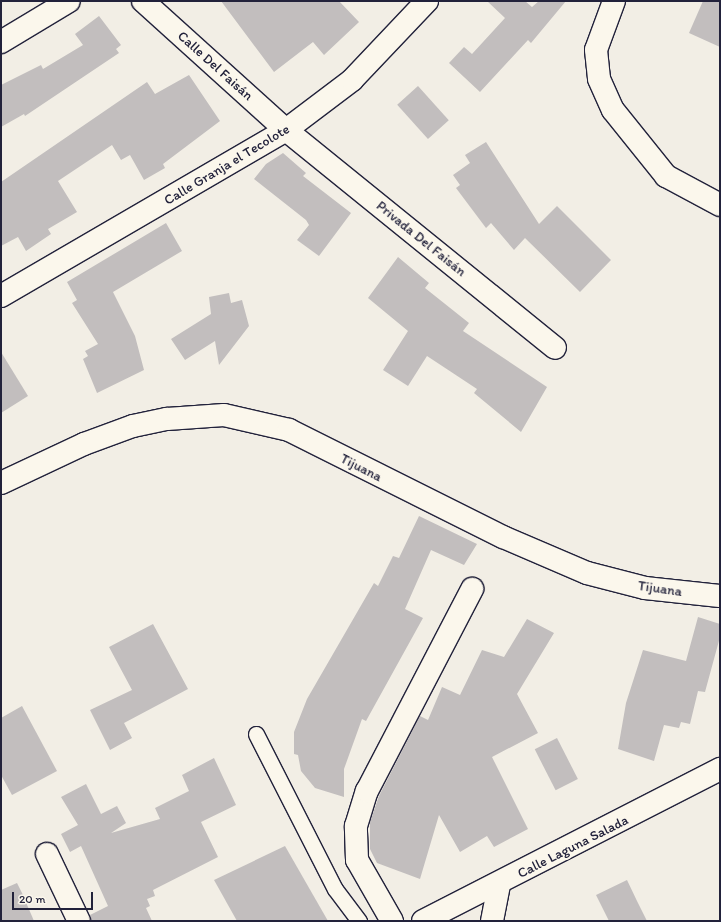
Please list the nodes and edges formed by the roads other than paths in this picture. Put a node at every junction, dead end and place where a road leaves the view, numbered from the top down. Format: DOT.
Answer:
graph roads {
  1 [pos="69,1"];
  2 [pos="143,1"];
  3 [pos="427,1"];
  4 [pos="614,1"];
  5 [pos="1,42"];
  6 [pos="286,130"];
  7 [pos="720,205"];
  8 [pos="1,296"];
  9 [pos="556,348"];
  10 [pos="1,483"];
  11 [pos="472,589"];
  12 [pos="720,596"];
  13 [pos="256,734"];
  14 [pos="720,769"];
  15 [pos="47,854"];
  16 [pos="499,885"];
  17 [pos="79,921"];
  18 [pos="359,921"];
  19 [pos="392,921"];
  20 [pos="423,921"];
  21 [pos="492,921"];
  1 -- 5 [label="street"];
  2 -- 6 [label="street, Calle Del Faisán"];
  3 -- 6 [label="street, Calle Granja el Tecolote"];
  4 -- 7 [label="street"];
  6 -- 8 [label="street, Calle Granja el Tecolote"];
  6 -- 9 [label="street, Privada Del Faisán"];
  10 -- 12 [label="street, Tijuana"];
  11 -- 19 [label="street"];
  13 -- 18 [label="lane"];
  14 -- 16 [label="street, Calle Laguna Salada"];
  15 -- 17 [label="street"];
  16 -- 20 [label="street, Calle Laguna Salada"];
  16 -- 21 [label="street"];
}
